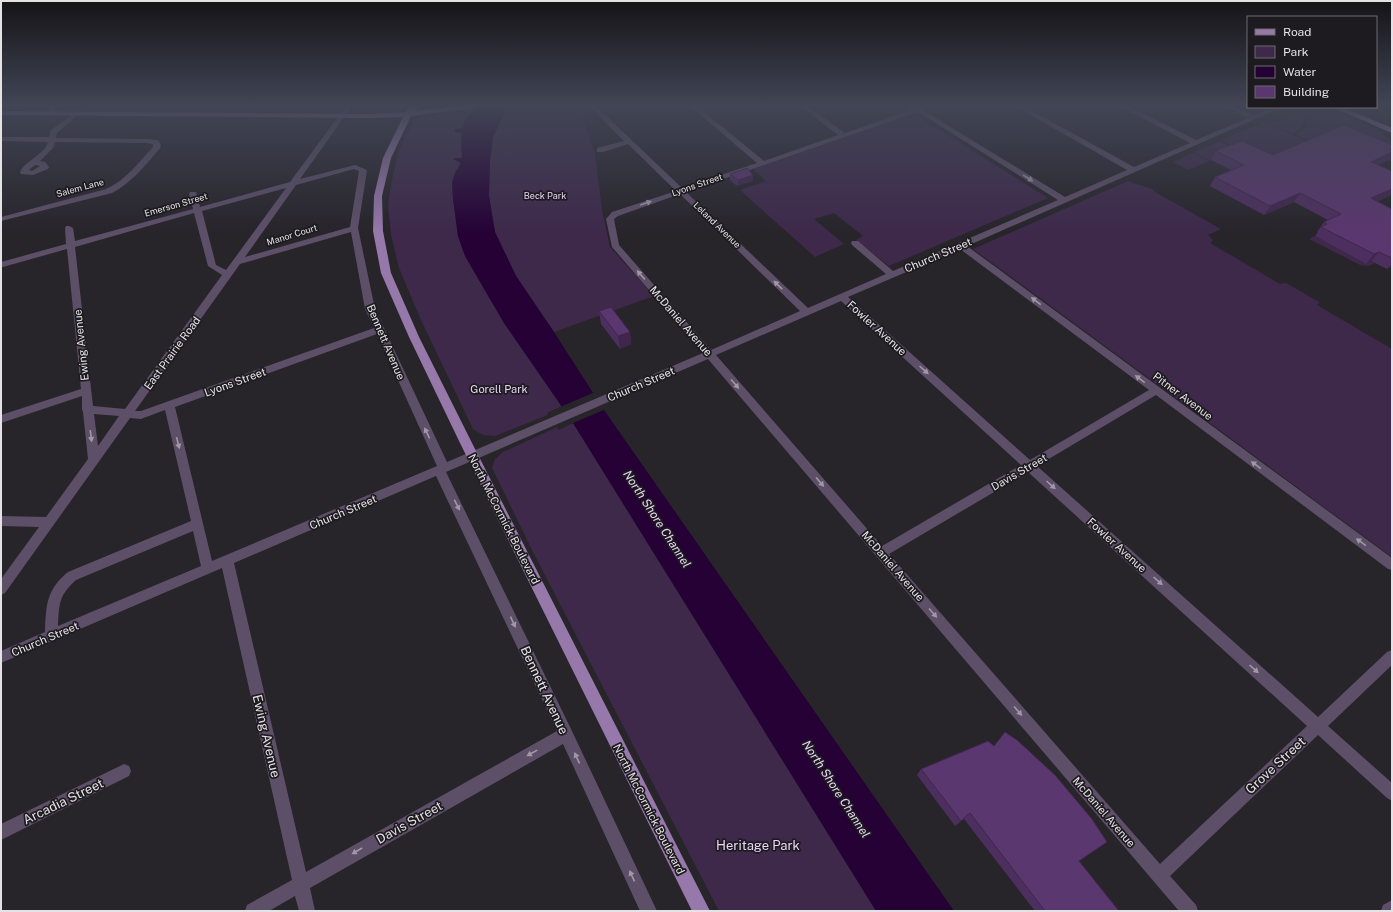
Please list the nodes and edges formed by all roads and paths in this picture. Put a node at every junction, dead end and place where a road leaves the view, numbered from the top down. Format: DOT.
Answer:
graph roads {
  1 [pos="47,149"];
  2 [pos="155,149"];
  3 [pos="318,149"];
  4 [pos="392,149"];
  5 [pos="605,149"];
  6 [pos="637,149"];
  7 [pos="745,149"];
  8 [pos="804,149"];
  9 [pos="981,149"];
  10 [pos="1094,149"];
  11 [pos="1183,149"];
  12 [pos="600,150"];
  13 [pos="34,163"];
  14 [pos="762,163"];
  15 [pos="355,167"];
  16 [pos="1133,170"];
  17 [pos="294,182"];
  18 [pos="680,190"];
  19 [pos="193,194"];
  20 [pos="1064,200"];
  21 [pos="196,210"];
  22 [pos="612,216"];
  23 [pos="1,219"];
  24 [pos="69,228"];
  25 [pos="354,228"];
  26 [pos="855,243"];
  27 [pos="71,245"];
  28 [pos="961,245"];
  29 [pos="237,262"];
  30 [pos="3,264"];
  31 [pos="228,275"];
  32 [pos="893,275"];
  33 [pos="842,297"];
  34 [pos="806,312"];
  35 [pos="379,330"];
  36 [pos="710,354"];
  37 [pos="86,391"];
  38 [pos="1156,391"];
  39 [pos="169,405"];
  40 [pos="87,409"];
  41 [pos="129,413"];
  42 [pos="1,419"];
  43 [pos="472,456"];
  44 [pos="94,462"];
  45 [pos="1030,466"];
  46 [pos="442,469"];
  47 [pos="1,522"];
  48 [pos="50,522"];
  49 [pos="197,524"];
  50 [pos="881,552"];
  51 [pos="227,561"];
  52 [pos="1392,565"];
  53 [pos="208,569"];
  54 [pos="1,590"];
  55 [pos="51,636"];
  56 [pos="1392,656"];
  57 [pos="1,657"];
  58 [pos="1317,726"];
  59 [pos="566,734"];
  60 [pos="124,771"];
  61 [pos="1392,793"];
  62 [pos="1,832"];
  63 [pos="1159,875"];
  64 [pos="301,883"];
  65 [pos="1392,908"];
  66 [pos="253,911"];
  67 [pos="307,911"];
  68 [pos="649,911"];
  69 [pos="700,911"];
  70 [pos="1190,911"];
  71 [pos="1390,911"];
  1 -- 13 [label="street"];
  2 -- 23 [label="street, Salem Lane"];
  3 -- 17 [label="street, East Prairie Road"];
  4 -- 43 [label="main road, North McCormick Boulevard"];
  5 -- 12 [label="street"];
  6 -- 18 [label="street, Leland Avenue"];
  7 -- 14 [label="street"];
  8 -- 14 [label="street, Lyons Street"];
  9 -- 20 [label="street, one-way"];
  10 -- 16 [label="street"];
  11 -- 16 [label="street, Church Street"];
  14 -- 18 [label="street, Lyons Street"];
  15 -- 17 [label="street, Emerson Street"];
  15 -- 25 [label="street, Bennett Avenue"];
  16 -- 20 [label="street, Church Street"];
  17 -- 21 [label="street, Emerson Street"];
  17 -- 29 [label="street, East Prairie Road"];
  22 -- 18 [label="street, Lyons Street, one-way"];
  34 -- 18 [label="street, Leland Avenue, one-way"];
  19 -- 21 [label="street"];
  20 -- 28 [label="street, Church Street"];
  21 -- 27 [label="street, Emerson Street"];
  21 -- 31 [label="street"];
  36 -- 22 [label="street, McDaniel Avenue, one-way"];
  24 -- 27 [label="street, Ewing Avenue"];
  25 -- 29 [label="street, Manor Court"];
  25 -- 35 [label="street, Bennett Avenue"];
  26 -- 32 [label="street"];
  27 -- 30 [label="street, Emerson Street"];
  27 -- 37 [label="street, Ewing Avenue"];
  28 -- 32 [label="street, Church Street"];
  38 -- 28 [label="street, Pitner Avenue, one-way"];
  29 -- 31 [label="street, East Prairie Road"];
  31 -- 41 [label="street, East Prairie Road"];
  32 -- 33 [label="street, Church Street"];
  33 -- 34 [label="street, Church Street"];
  33 -- 45 [label="street, Fowler Avenue, one-way"];
  34 -- 36 [label="street, Church Street"];
  35 -- 39 [label="street, Lyons Street"];
  46 -- 35 [label="street, Bennett Avenue, one-way"];
  36 -- 43 [label="street, Church Street"];
  36 -- 50 [label="street, McDaniel Avenue, one-way"];
  37 -- 40 [label="street, Ewing Avenue"];
  37 -- 42 [label="street"];
  38 -- 45 [label="street, Davis Street"];
  52 -- 38 [label="street, Pitner Avenue, one-way"];
  39 -- 41 [label="street, Lyons Street"];
  39 -- 49 [label="street, one-way"];
  40 -- 41 [label="street, Lyons Street"];
  40 -- 44 [label="street, Ewing Avenue, one-way"];
  41 -- 44 [label="street, East Prairie Road"];
  43 -- 46 [label="street, Church Street"];
  43 -- 69 [label="main road, North McCormick Boulevard"];
  44 -- 48 [label="street, East Prairie Road"];
  45 -- 50 [label="street, Davis Street"];
  45 -- 58 [label="street, Fowler Avenue, one-way"];
  46 -- 51 [label="street, Church Street"];
  46 -- 59 [label="street, Bennett Avenue, one-way"];
  47 -- 48 [label="street"];
  48 -- 54 [label="street, East Prairie Road"];
  49 -- 53 [label="street"];
  49 -- 55 [label="street"];
  50 -- 63 [label="street, McDaniel Avenue, one-way"];
  51 -- 53 [label="street, Church Street"];
  51 -- 64 [label="street, Ewing Avenue"];
  53 -- 55 [label="street, Church Street"];
  55 -- 57 [label="street, Church Street"];
  56 -- 58 [label="street, Grove Street"];
  58 -- 61 [label="street, Fowler Avenue"];
  58 -- 63 [label="street, Grove Street"];
  59 -- 64 [label="street, Davis Street, one-way"];
  68 -- 59 [label="street, Bennett Avenue, one-way"];
  60 -- 62 [label="street, Arcadia Street"];
  63 -- 70 [label="street, McDaniel Avenue"];
  64 -- 66 [label="street, Davis Street"];
  64 -- 67 [label="street, Ewing Avenue"];
  65 -- 71 [label="street"];
}
